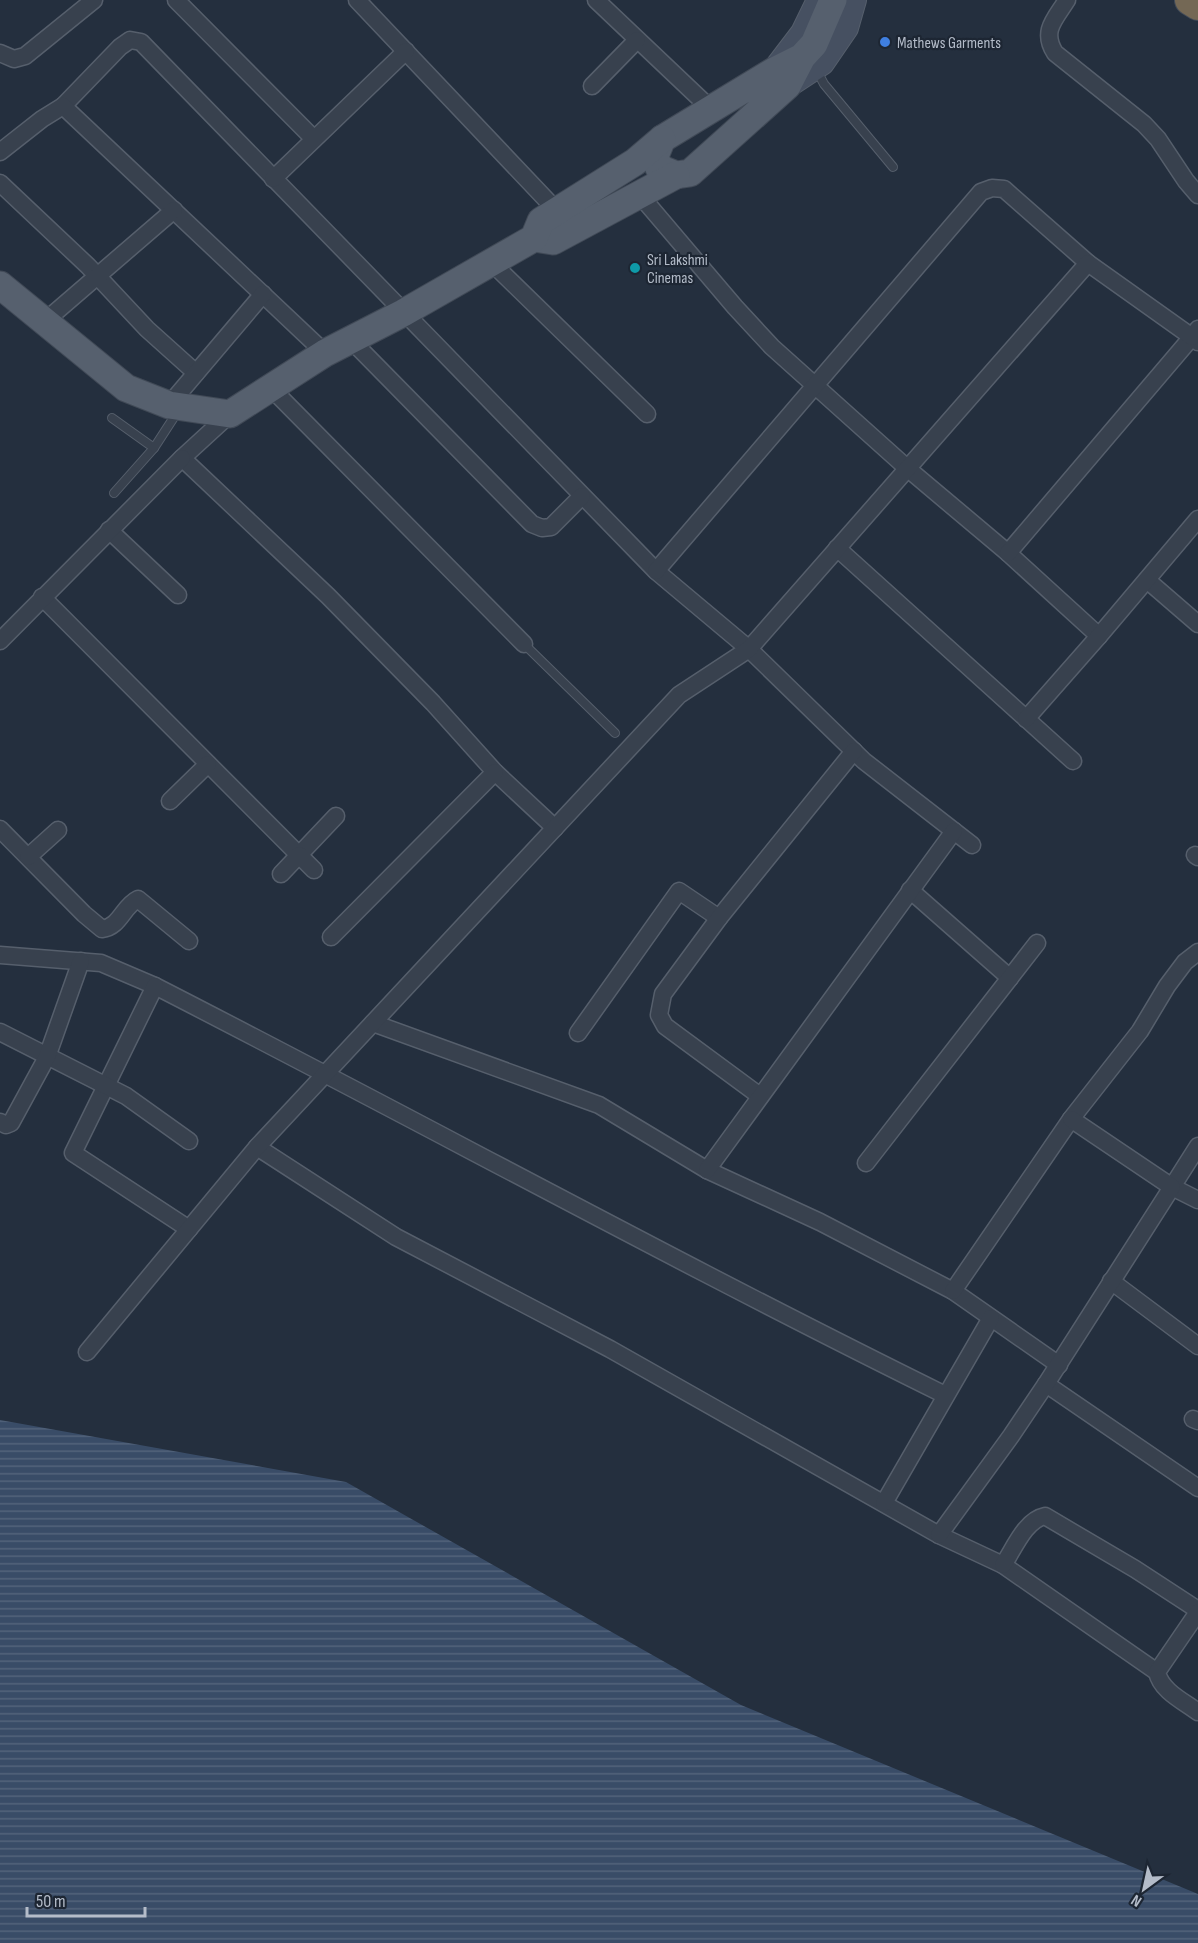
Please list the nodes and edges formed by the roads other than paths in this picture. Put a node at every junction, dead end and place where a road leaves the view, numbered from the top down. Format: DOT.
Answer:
graph roads {
  1 [pos="94,0"];
  2 [pos="176,0"];
  3 [pos="357,0"];
  4 [pos="596,0"];
  5 [pos="819,0"];
  6 [pos="834,0"];
  7 [pos="854,0"];
  8 [pos="1067,0"];
  9 [pos="1190,0"];
  10 [pos="1198,5"];
  11 [pos="637,40"];
  12 [pos="406,51"];
  13 [pos="0,53"];
  14 [pos="811,56"];
  15 [pos="780,78"];
  16 [pos="592,86"];
  17 [pos="63,106"];
  18 [pos="712,110"];
  19 [pos="314,139"];
  20 [pos="662,139"];
  21 [pos="0,152"];
  22 [pos="892,167"];
  23 [pos="676,175"];
  24 [pos="273,179"];
  25 [pos="0,183"];
  26 [pos="639,194"];
  27 [pos="1198,195"];
  28 [pos="174,210"];
  29 [pos="557,211"];
  30 [pos="534,238"];
  31 [pos="492,263"];
  32 [pos="1088,263"];
  33 [pos="98,276"];
  34 [pos="0,285"];
  35 [pos="262,294"];
  36 [pos="403,313"];
  37 [pos="44,322"];
  38 [pos="1196,336"];
  39 [pos="350,339"];
  40 [pos="325,353"];
  41 [pos="196,373"];
  42 [pos="816,386"];
  43 [pos="270,387"];
  44 [pos="174,406"];
  45 [pos="230,414"];
  46 [pos="647,414"];
  47 [pos="112,418"];
  48 [pos="153,448"];
  49 [pos="182,458"];
  50 [pos="907,468"];
  51 [pos="114,493"];
  52 [pos="582,496"];
  53 [pos="1198,519"];
  54 [pos="109,530"];
  55 [pos="837,548"];
  56 [pos="1008,553"];
  57 [pos="656,572"];
  58 [pos="1148,580"];
  59 [pos="178,595"];
  60 [pos="42,597"];
  61 [pos="1198,624"];
  62 [pos="1099,636"];
  63 [pos="0,641"];
  64 [pos="524,644"];
  65 [pos="748,649"];
  66 [pos="1026,719"];
  67 [pos="615,733"];
  68 [pos="854,751"];
  69 [pos="1073,762"];
  70 [pos="208,764"];
  71 [pos="495,772"];
  72 [pos="170,801"];
  73 [pos="336,816"];
  74 [pos="555,828"];
  75 [pos="0,829"];
  76 [pos="58,830"];
  77 [pos="954,831"];
  78 [pos="972,845"];
  79 [pos="299,855"];
  80 [pos="28,858"];
  81 [pos="314,870"];
  82 [pos="281,874"];
  83 [pos="910,890"];
  84 [pos="719,918"];
  85 [pos="330,937"];
  86 [pos="189,941"];
  87 [pos="1037,944"];
  88 [pos="1198,952"];
  89 [pos="0,955"];
  90 [pos="81,961"];
  91 [pos="1011,978"];
  92 [pos="155,987"];
  93 [pos="373,1023"];
  94 [pos="0,1032"];
  95 [pos="578,1033"];
  96 [pos="47,1057"];
  97 [pos="325,1074"];
  98 [pos="106,1086"];
  99 [pos="760,1096"];
  100 [pos="1071,1119"];
  101 [pos="0,1122"];
  102 [pos="189,1141"];
  103 [pos="1198,1146"];
  104 [pos="257,1147"];
  105 [pos="866,1163"];
  106 [pos="706,1170"];
  107 [pos="1172,1187"];
  108 [pos="1198,1200"];
  109 [pos="189,1229"];
  110 [pos="1111,1281"];
  111 [pos="952,1291"];
  112 [pos="991,1318"];
  113 [pos="1198,1346"];
  114 [pos="87,1352"];
  115 [pos="1059,1365"];
  116 [pos="1046,1384"];
  117 [pos="945,1395"];
  118 [pos="1198,1488"];
  119 [pos="884,1503"];
  120 [pos="939,1535"];
  121 [pos="1003,1565"];
  122 [pos="1198,1611"];
  123 [pos="1158,1672"];
  124 [pos="1198,1712"];
  1 -- 13 [label="street"];
  2 -- 19 [label="street"];
  3 -- 12 [label="street"];
  4 -- 11 [label="street"];
  5 -- 15 [label="street"];
  6 -- 14 [label="main road"];
  7 -- 14 [label="street"];
  8 -- 27 [label="street"];
  9 -- 10 [label="highway"];
  11 -- 16 [label="street"];
  11 -- 18 [label="street"];
  12 -- 19 [label="street"];
  12 -- 29 [label="street"];
  14 -- 15 [label="main road"];
  14 -- 22 [label="lane"];
  15 -- 18 [label="main road"];
  15 -- 23 [label="main road"];
  17 -- 21 [label="street"];
  17 -- 24 [label="street"];
  17 -- 28 [label="street"];
  18 -- 20 [label="main road"];
  19 -- 24 [label="street"];
  20 -- 23 [label="main road"];
  20 -- 29 [label="main road"];
  23 -- 26 [label="main road"];
  24 -- 36 [label="street"];
  25 -- 33 [label="street"];
  26 -- 30 [label="main road"];
  26 -- 42 [label="street"];
  28 -- 33 [label="street"];
  28 -- 35 [label="street"];
  29 -- 30 [label="main road"];
  30 -- 31 [label="main road"];
  31 -- 36 [label="main road"];
  31 -- 46 [label="street"];
  32 -- 38 [label="street"];
  32 -- 42 [label="street"];
  32 -- 50 [label="street"];
  33 -- 37 [label="street"];
  33 -- 41 [label="street"];
  34 -- 37 [label="main road"];
  35 -- 40 [label="street"];
  35 -- 41 [label="street"];
  36 -- 39 [label="main road"];
  36 -- 52 [label="street"];
  37 -- 44 [label="main road"];
  38 -- 56 [label="street"];
  39 -- 40 [label="main road"];
  39 -- 52 [label="street"];
  40 -- 43 [label="main road"];
  41 -- 44 [label="street"];
  42 -- 50 [label="street"];
  42 -- 57 [label="street"];
  43 -- 45 [label="main road"];
  43 -- 64 [label="street"];
  44 -- 45 [label="main road"];
  44 -- 48 [label="lane"];
  45 -- 49 [label="street"];
  47 -- 48 [label="lane"];
  48 -- 51 [label="lane"];
  49 -- 54 [label="street"];
  49 -- 71 [label="street"];
  50 -- 55 [label="street"];
  50 -- 56 [label="street"];
  52 -- 57 [label="street"];
  53 -- 58 [label="street"];
  54 -- 59 [label="street"];
  54 -- 60 [label="street"];
  55 -- 65 [label="street"];
  55 -- 66 [label="street"];
  56 -- 62 [label="street"];
  57 -- 65 [label="street"];
  58 -- 61 [label="street"];
  58 -- 62 [label="street"];
  60 -- 63 [label="street"];
  60 -- 70 [label="street"];
  62 -- 66 [label="street"];
  64 -- 67 [label="lane"];
  65 -- 68 [label="street"];
  65 -- 74 [label="street"];
  66 -- 69 [label="street"];
  68 -- 77 [label="street"];
  68 -- 84 [label="street"];
  70 -- 72 [label="street"];
  70 -- 79 [label="street"];
  71 -- 74 [label="street"];
  71 -- 85 [label="street"];
  73 -- 79 [label="street"];
  74 -- 93 [label="street"];
  75 -- 80 [label="street"];
  76 -- 80 [label="street"];
  77 -- 78 [label="street"];
  77 -- 83 [label="street"];
  79 -- 81 [label="street"];
  79 -- 82 [label="street"];
  80 -- 86 [label="street"];
  83 -- 91 [label="street"];
  83 -- 99 [label="street"];
  84 -- 95 [label="street"];
  84 -- 99 [label="street"];
  87 -- 91 [label="street"];
  88 -- 100 [label="street"];
  89 -- 90 [label="street"];
  90 -- 92 [label="street"];
  90 -- 96 [label="street"];
  91 -- 105 [label="street"];
  92 -- 97 [label="street"];
  92 -- 98 [label="street"];
  93 -- 97 [label="street"];
  93 -- 106 [label="street"];
  94 -- 96 [label="street"];
  96 -- 98 [label="street"];
  96 -- 101 [label="street"];
  97 -- 104 [label="street"];
  97 -- 117 [label="street"];
  98 -- 102 [label="street"];
  98 -- 109 [label="street"];
  99 -- 106 [label="street"];
  100 -- 107 [label="street"];
  100 -- 111 [label="street"];
  103 -- 107 [label="street"];
  104 -- 109 [label="street"];
  104 -- 119 [label="street"];
  106 -- 111 [label="street"];
  107 -- 108 [label="street"];
  107 -- 110 [label="street"];
  109 -- 114 [label="street"];
  110 -- 113 [label="street"];
  110 -- 115 [label="street"];
  111 -- 112 [label="street"];
  112 -- 115 [label="street"];
  112 -- 117 [label="street"];
  115 -- 116 [label="street"];
  116 -- 118 [label="street"];
  116 -- 120 [label="street"];
  117 -- 119 [label="street"];
  119 -- 120 [label="street"];
  120 -- 121 [label="street"];
  121 -- 122 [label="street"];
  121 -- 123 [label="street"];
  122 -- 123 [label="street"];
  123 -- 124 [label="street"];
}
